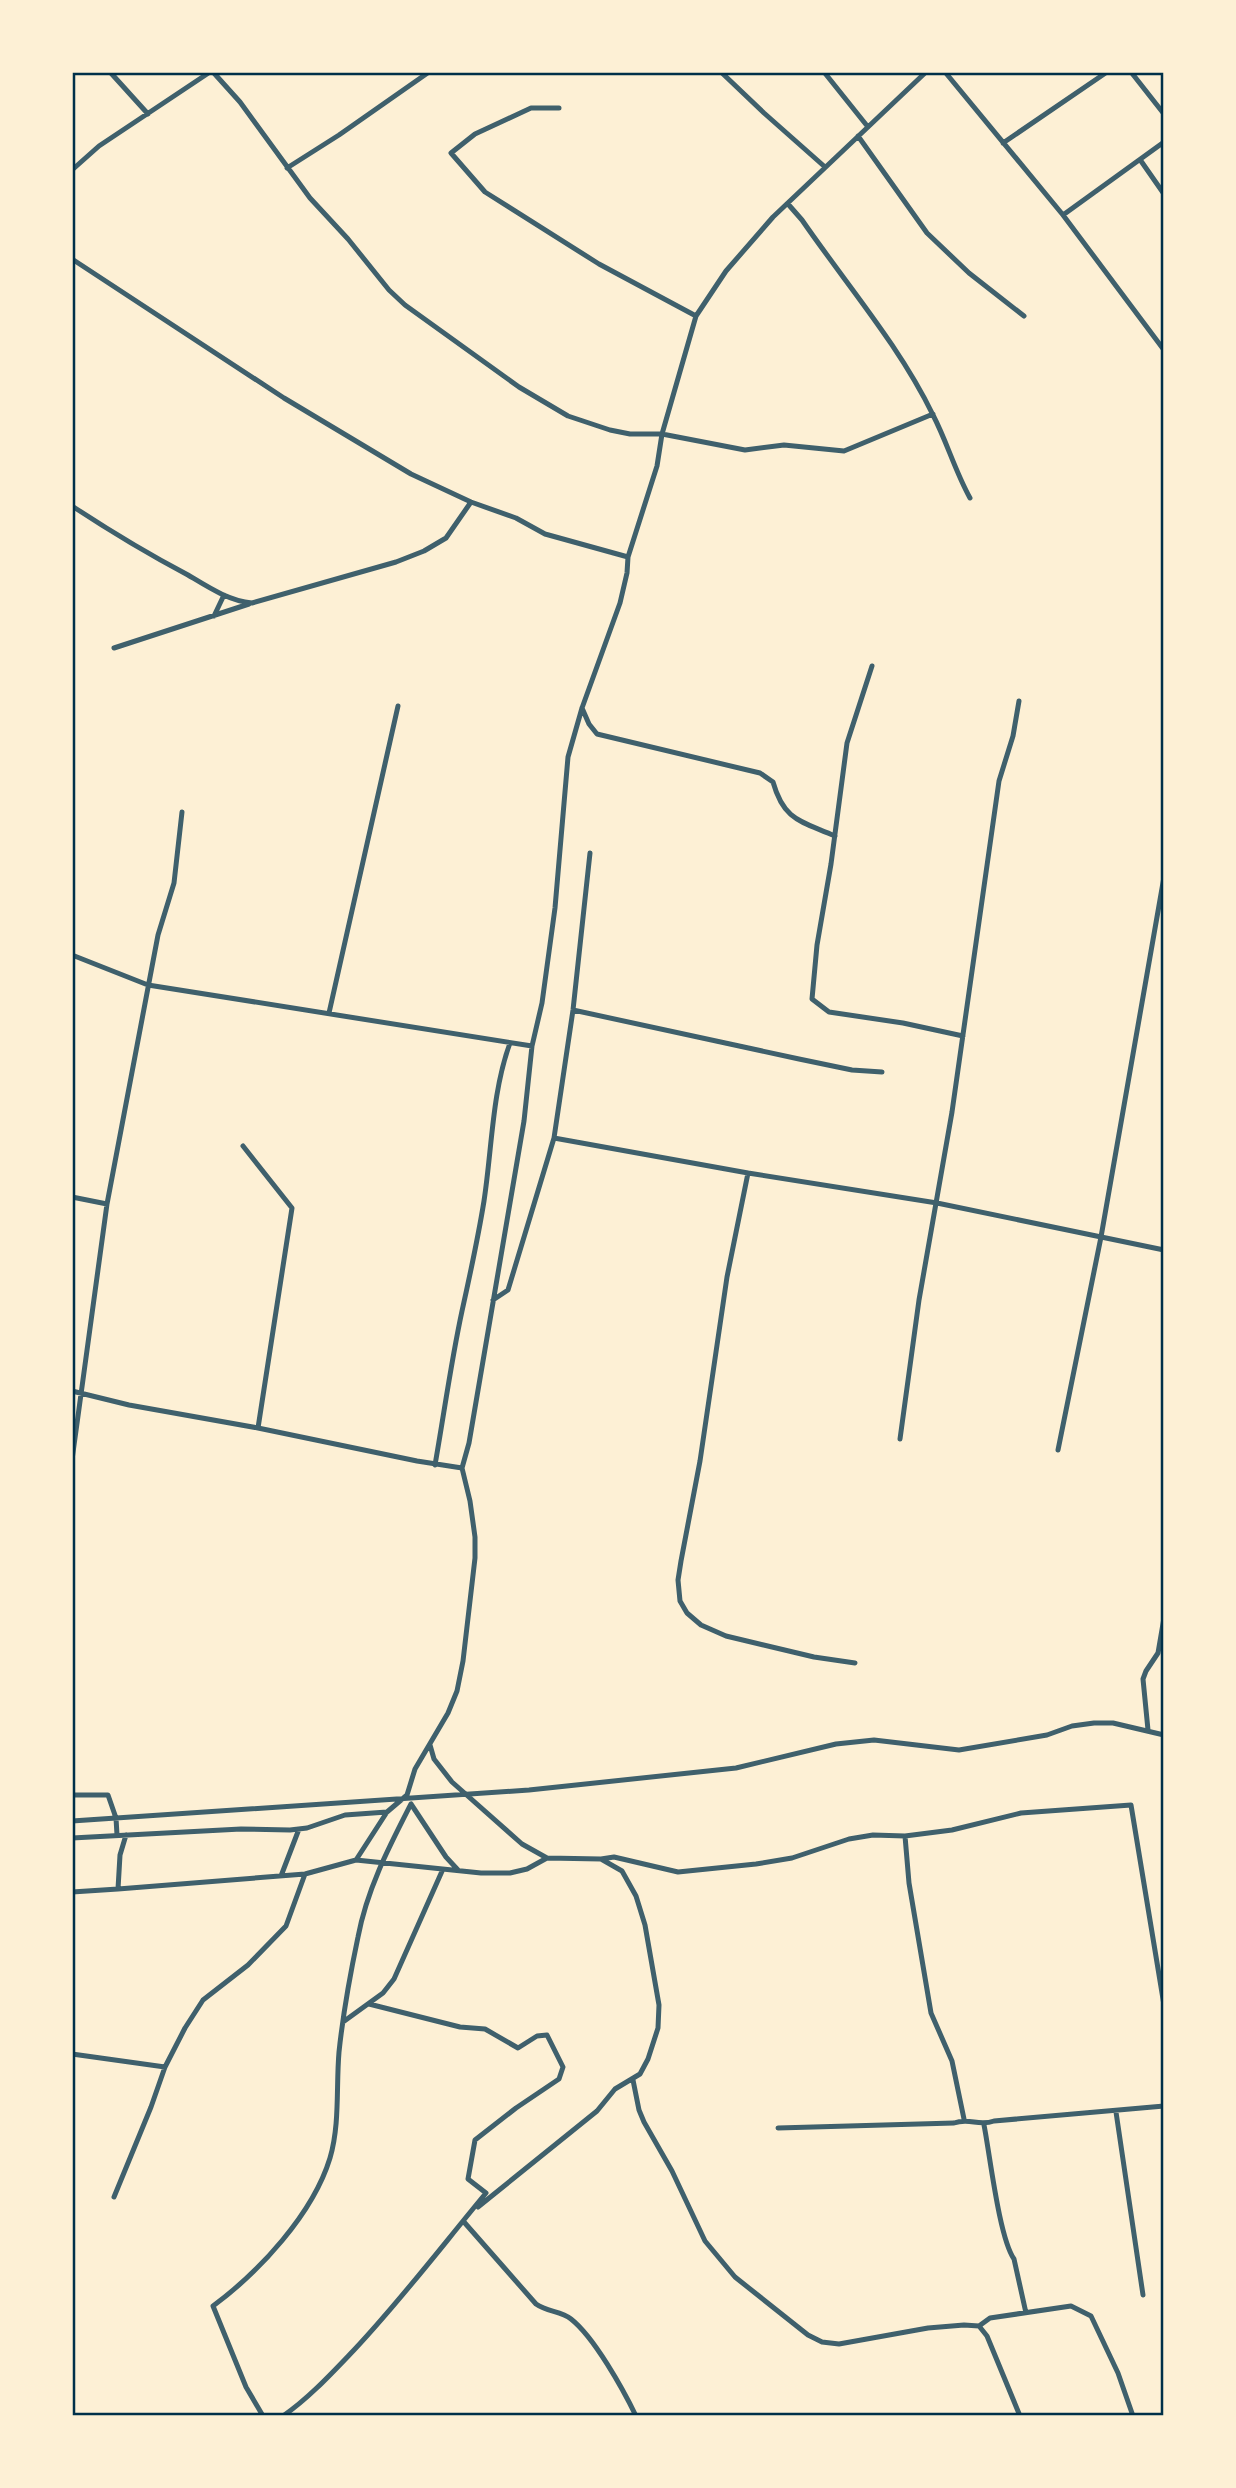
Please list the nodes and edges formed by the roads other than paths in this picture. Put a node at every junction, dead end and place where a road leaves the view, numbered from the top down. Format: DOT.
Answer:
graph roads {
  1 [pos="110,72"];
  2 [pos="211,72"];
  3 [pos="429,72"];
  4 [pos="721,72"];
  5 [pos="824,72"];
  6 [pos="926,72"];
  7 [pos="945,72"];
  8 [pos="1107,72"];
  9 [pos="1131,72"];
  10 [pos="559,107"];
  11 [pos="148,114"];
  12 [pos="1164,114"];
  13 [pos="868,127"];
  14 [pos="858,136"];
  15 [pos="1164,142"];
  16 [pos="1003,144"];
  17 [pos="1141,161"];
  18 [pos="825,167"];
  19 [pos="287,168"];
  20 [pos="72,170"];
  21 [pos="1164,194"];
  22 [pos="788,204"];
  23 [pos="1063,215"];
  24 [pos="72,259"];
  25 [pos="696,316"];
  26 [pos="1024,316"];
  27 [pos="1164,350"];
  28 [pos="933,414"];
  29 [pos="662,434"];
  30 [pos="970,498"];
  31 [pos="471,502"];
  32 [pos="72,506"];
  33 [pos="628,557"];
  34 [pos="224,595"];
  35 [pos="252,603"];
  36 [pos="214,616"];
  37 [pos="114,648"];
  38 [pos="872,666"];
  39 [pos="1019,701"];
  40 [pos="398,706"];
  41 [pos="582,708"];
  42 [pos="182,813"];
  43 [pos="835,836"];
  44 [pos="590,853"];
  45 [pos="1164,877"];
  46 [pos="72,956"];
  47 [pos="148,985"];
  48 [pos="573,1010"];
  49 [pos="329,1013"];
  50 [pos="963,1036"];
  51 [pos="510,1043"];
  52 [pos="533,1046"];
  53 [pos="882,1072"];
  54 [pos="554,1138"];
  55 [pos="243,1146"];
  56 [pos="748,1173"];
  57 [pos="72,1197"];
  58 [pos="937,1203"];
  59 [pos="107,1204"];
  60 [pos="1101,1237"];
  61 [pos="1164,1250"];
  62 [pos="493,1300"];
  63 [pos="72,1391"];
  64 [pos="81,1393"];
  65 [pos="258,1428"];
  66 [pos="900,1439"];
  67 [pos="1058,1450"];
  68 [pos="72,1460"];
  69 [pos="435,1465"];
  70 [pos="462,1468"];
  71 [pos="1164,1618"];
  72 [pos="855,1663"];
  73 [pos="1148,1730"];
  74 [pos="1164,1735"];
  75 [pos="430,1745"];
  76 [pos="72,1795"];
  77 [pos="467,1796"];
  78 [pos="407,1801"];
  79 [pos="387,1812"];
  80 [pos="116,1818"];
  81 [pos="72,1821"];
  82 [pos="299,1829"];
  83 [pos="117,1835"];
  84 [pos="126,1835"];
  85 [pos="905,1836"];
  86 [pos="72,1838"];
  87 [pos="547,1858"];
  88 [pos="601,1859"];
  89 [pos="356,1860"];
  90 [pos="381,1864"];
  91 [pos="443,1868"];
  92 [pos="458,1870"];
  93 [pos="305,1874"];
  94 [pos="281,1876"];
  95 [pos="118,1889"];
  96 [pos="72,1892"];
  97 [pos="369,2004"];
  98 [pos="1164,2005"];
  99 [pos="343,2022"];
  100 [pos="72,2054"];
  101 [pos="165,2067"];
  102 [pos="633,2080"];
  103 [pos="1164,2106"];
  104 [pos="1115,2112"];
  105 [pos="964,2119"];
  106 [pos="984,2125"];
  107 [pos="778,2128"];
  108 [pos="114,2197"];
  109 [pos="466,2219"];
  110 [pos="1143,2295"];
  111 [pos="1026,2313"];
  112 [pos="979,2326"];
  113 [pos="263,2416"];
  114 [pos="283,2416"];
  115 [pos="635,2416"];
  116 [pos="1020,2416"];
  117 [pos="1133,2416"];
  1 -- 11 [label="street"];
  2 -- 11 [label="street"];
  2 -- 19 [label="street"];
  3 -- 19 [label="street"];
  4 -- 18 [label="street"];
  5 -- 13 [label="street"];
  6 -- 13 [label="street"];
  7 -- 16 [label="street"];
  8 -- 16 [label="street"];
  9 -- 12 [label="street"];
  10 -- 25 [label="street"];
  11 -- 20 [label="street"];
  13 -- 14 [label="street"];
  14 -- 18 [label="street"];
  14 -- 26 [label="street"];
  15 -- 17 [label="street"];
  16 -- 23 [label="street"];
  17 -- 21 [label="street"];
  17 -- 23 [label="street"];
  18 -- 22 [label="street"];
  19 -- 29 [label="street"];
  22 -- 25 [label="street"];
  22 -- 28 [label="street"];
  23 -- 27 [label="street"];
  24 -- 31 [label="street"];
  25 -- 29 [label="street"];
  28 -- 29 [label="street"];
  28 -- 30 [label="street"];
  29 -- 33 [label="street"];
  31 -- 33 [label="street"];
  31 -- 35 [label="street"];
  32 -- 34 [label="street"];
  33 -- 41 [label="street"];
  34 -- 35 [label="street"];
  34 -- 36 [label="street"];
  35 -- 36 [label="street"];
  36 -- 37 [label="street"];
  38 -- 43 [label="street"];
  39 -- 50 [label="street"];
  40 -- 49 [label="street"];
  41 -- 43 [label="street"];
  41 -- 52 [label="street"];
  42 -- 47 [label="street"];
  43 -- 50 [label="street"];
  44 -- 48 [label="street"];
  45 -- 60 [label="street"];
  46 -- 47 [label="street"];
  47 -- 49 [label="street"];
  47 -- 59 [label="street"];
  48 -- 53 [label="street"];
  48 -- 54 [label="street"];
  49 -- 51 [label="street"];
  50 -- 58 [label="street"];
  51 -- 52 [label="street"];
  51 -- 69 [label="street"];
  52 -- 62 [label="street"];
  54 -- 56 [label="street"];
  54 -- 62 [label="street"];
  55 -- 65 [label="street"];
  56 -- 58 [label="street"];
  56 -- 72 [label="street"];
  57 -- 59 [label="street"];
  58 -- 60 [label="street"];
  58 -- 66 [label="street"];
  59 -- 64 [label="street"];
  60 -- 61 [label="street"];
  60 -- 67 [label="street"];
  62 -- 70 [label="street"];
  63 -- 64 [label="street"];
  64 -- 65 [label="street"];
  64 -- 68 [label="street"];
  65 -- 69 [label="street"];
  69 -- 70 [label="street"];
  70 -- 75 [label="street"];
  71 -- 73 [label="street"];
  73 -- 74 [label="street"];
  73 -- 77 [label="street"];
  75 -- 77 [label="street"];
  75 -- 78 [label="street"];
  76 -- 80 [label="street"];
  77 -- 78 [label="street"];
  77 -- 87 [label="street"];
  78 -- 79 [label="street"];
  78 -- 80 [label="street"];
  78 -- 90 [label="street"];
  78 -- 92 [label="street"];
  79 -- 82 [label="street"];
  79 -- 89 [label="street"];
  80 -- 81 [label="street"];
  80 -- 83 [label="street"];
  82 -- 84 [label="street"];
  82 -- 94 [label="street"];
  83 -- 84 [label="street"];
  83 -- 86 [label="street"];
  84 -- 95 [label="street"];
  85 -- 88 [label="street"];
  85 -- 98 [label="street"];
  85 -- 105 [label="street"];
  87 -- 88 [label="street"];
  87 -- 92 [label="street"];
  88 -- 102 [label="street"];
  89 -- 90 [label="street"];
  89 -- 93 [label="street"];
  90 -- 91 [label="street"];
  90 -- 99 [label="street"];
  91 -- 92 [label="street"];
  91 -- 97 [label="street"];
  93 -- 94 [label="street"];
  93 -- 101 [label="street"];
  94 -- 95 [label="street"];
  95 -- 96 [label="street"];
  97 -- 99 [label="street"];
  97 -- 109 [label="street"];
  99 -- 113 [label="street"];
  100 -- 101 [label="street"];
  101 -- 108 [label="street"];
  102 -- 109 [label="street"];
  102 -- 112 [label="street"];
  103 -- 104 [label="street"];
  104 -- 106 [label="street"];
  104 -- 110 [label="street"];
  105 -- 106 [label="street"];
  105 -- 107 [label="street"];
  106 -- 111 [label="street"];
  109 -- 114 [label="street"];
  109 -- 115 [label="street"];
  111 -- 112 [label="street"];
  111 -- 117 [label="street"];
  112 -- 116 [label="street"];
}
